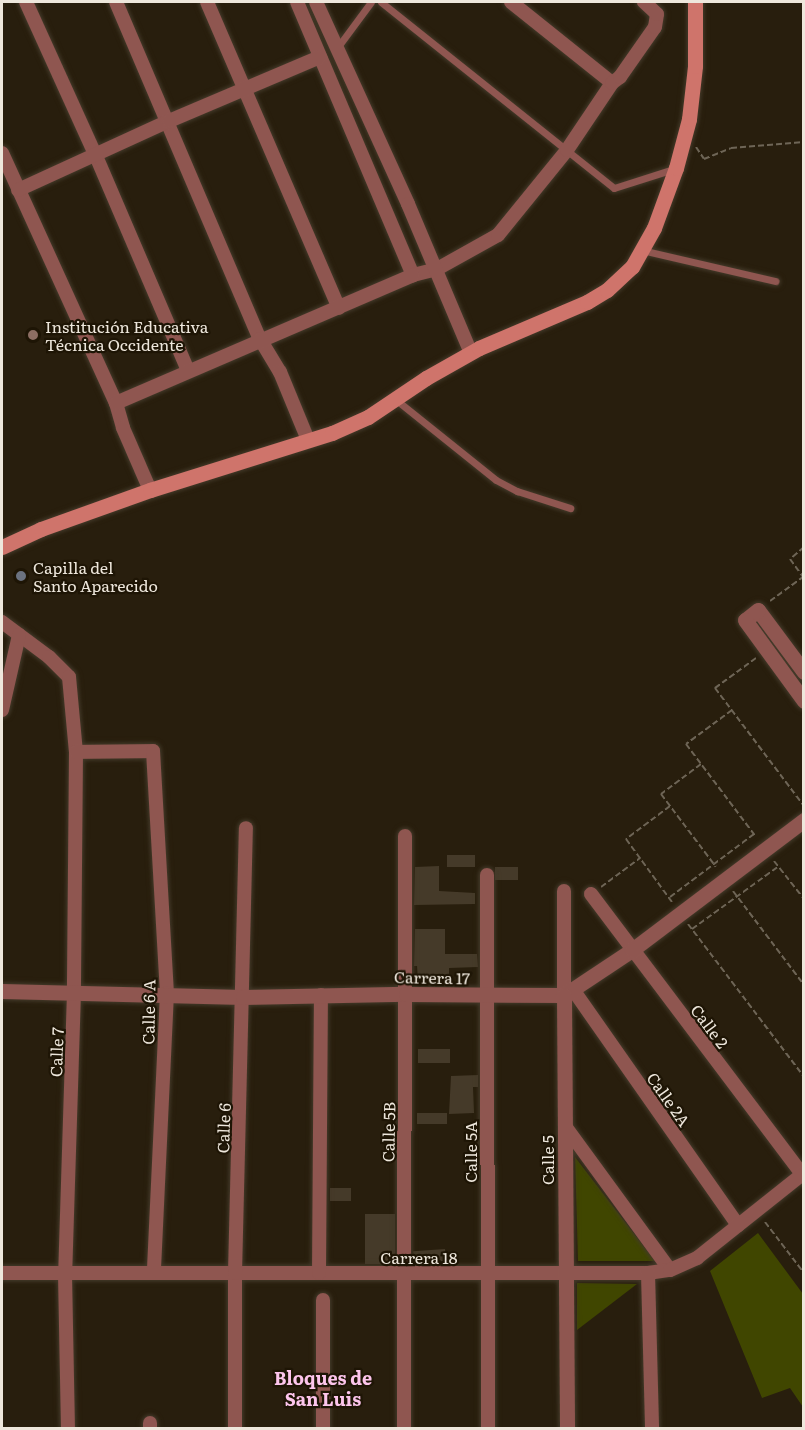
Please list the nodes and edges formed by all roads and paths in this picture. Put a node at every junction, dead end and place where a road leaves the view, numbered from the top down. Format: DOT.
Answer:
graph roads {
  1 [pos="26,2"];
  2 [pos="116,2"];
  3 [pos="207,2"];
  4 [pos="297,2"];
  5 [pos="316,2"];
  6 [pos="371,2"];
  7 [pos="381,2"];
  8 [pos="511,2"];
  9 [pos="644,2"];
  10 [pos="695,2"];
  11 [pos="336,49"];
  12 [pos="320,57"];
  13 [pos="612,83"];
  14 [pos="246,88"];
  15 [pos="169,121"];
  16 [pos="686,132"];
  17 [pos="804,142"];
  18 [pos="567,150"];
  19 [pos="2,153"];
  20 [pos="96,156"];
  21 [pos="676,168"];
  22 [pos="18,190"];
  23 [pos="641,250"];
  24 [pos="436,269"];
  25 [pos="413,275"];
  26 [pos="775,280"];
  27 [pos="339,308"];
  28 [pos="260,339"];
  29 [pos="471,353"];
  30 [pos="188,371"];
  31 [pos="394,399"];
  32 [pos="116,403"];
  33 [pos="308,440"];
  34 [pos="150,490"];
  35 [pos="570,508"];
  36 [pos="2,547"];
  37 [pos="804,547"];
  38 [pos="803,577"];
  39 [pos="758,610"];
  40 [pos="2,622"];
  41 [pos="20,635"];
  42 [pos="767,651"];
  43 [pos="804,672"];
  44 [pos="804,701"];
  45 [pos="2,710"];
  46 [pos="732,710"];
  47 [pos="76,752"];
  48 [pos="701,764"];
  49 [pos="661,794"];
  50 [pos="670,806"];
  51 [pos="804,806"];
  52 [pos="804,820"];
  53 [pos="246,828"];
  54 [pos="754,834"];
  55 [pos="405,836"];
  56 [pos="766,849"];
  57 [pos="640,858"];
  58 [pos="779,866"];
  59 [pos="487,875"];
  60 [pos="564,891"];
  61 [pos="591,894"];
  62 [pos="669,897"];
  63 [pos="804,899"];
  64 [pos="681,914"];
  65 [pos="692,929"];
  66 [pos="632,950"];
  67 [pos="2,991"];
  68 [pos="74,992"];
  69 [pos="167,993"];
  70 [pos="569,993"];
  71 [pos="406,994"];
  72 [pos="321,995"];
  73 [pos="487,996"];
  74 [pos="243,997"];
  75 [pos="804,1077"];
  76 [pos="565,1126"];
  77 [pos="803,1175"];
  78 [pos="757,1210"];
  79 [pos="738,1225"];
  80 [pos="670,1270"];
  81 [pos="2,1273"];
  82 [pos="235,1273"];
  83 [pos="403,1273"];
  84 [pos="648,1273"];
  85 [pos="804,1273"];
  86 [pos="65,1274"];
  87 [pos="154,1274"];
  88 [pos="319,1274"];
  89 [pos="487,1274"];
  90 [pos="566,1274"];
  91 [pos="323,1300"];
  92 [pos="68,1428"];
  93 [pos="235,1428"];
  94 [pos="323,1428"];
  95 [pos="404,1428"];
  96 [pos="488,1428"];
  97 [pos="567,1428"];
  98 [pos="652,1428"];
  1 -- 20 [label="street"];
  2 -- 15 [label="street"];
  3 -- 14 [label="street"];
  4 -- 12 [label="street"];
  5 -- 11 [label="street"];
  6 -- 11 [label="lane"];
  7 -- 18 [label="lane"];
  8 -- 13 [label="street"];
  9 -- 13 [label="street"];
  10 -- 16 [label="main road"];
  11 -- 24 [label="street"];
  12 -- 14 [label="street"];
  12 -- 25 [label="street"];
  13 -- 18 [label="street"];
  14 -- 15 [label="street"];
  14 -- 27 [label="street"];
  15 -- 20 [label="street"];
  15 -- 28 [label="street"];
  16 -- 17 [label="path"];
  16 -- 21 [label="main road"];
  18 -- 21 [label="lane"];
  18 -- 24 [label="street"];
  19 -- 22 [label="street"];
  20 -- 22 [label="street"];
  20 -- 30 [label="street"];
  21 -- 23 [label="main road"];
  22 -- 32 [label="street"];
  23 -- 26 [label="lane"];
  23 -- 29 [label="main road"];
  24 -- 25 [label="street"];
  24 -- 29 [label="street"];
  25 -- 27 [label="street"];
  27 -- 28 [label="street"];
  28 -- 30 [label="street"];
  28 -- 33 [label="street"];
  29 -- 31 [label="main road"];
  30 -- 32 [label="street"];
  31 -- 33 [label="main road"];
  31 -- 35 [label="lane"];
  32 -- 34 [label="street"];
  33 -- 34 [label="main road"];
  34 -- 36 [label="main road"];
  37 -- 38 [label="path"];
  38 -- 39 [label="path"];
  39 -- 42 [label="street"];
  39 -- 43 [label="street"];
  40 -- 41 [label="street"];
  41 -- 45 [label="street"];
  41 -- 47 [label="street, Calle 7"];
  42 -- 44 [label="street"];
  42 -- 46 [label="path"];
  46 -- 48 [label="path"];
  46 -- 51 [label="path"];
  47 -- 68 [label="street, Calle 7"];
  47 -- 69 [label="street, Calle 6 A"];
  48 -- 49 [label="path"];
  48 -- 54 [label="path"];
  50 -- 57 [label="path"];
  52 -- 56 [label="street"];
  53 -- 74 [label="street, Calle 6"];
  54 -- 56 [label="path"];
  54 -- 62 [label="path"];
  55 -- 71 [label="street, Calle 5B"];
  56 -- 58 [label="path"];
  56 -- 64 [label="street"];
  57 -- 61 [label="path"];
  57 -- 62 [label="path"];
  58 -- 63 [label="path"];
  58 -- 65 [label="path"];
  59 -- 73 [label="street, Calle 5A"];
  60 -- 70 [label="street, Calle 5"];
  61 -- 66 [label="street, Calle 2"];
  62 -- 64 [label="path"];
  64 -- 65 [label="path"];
  64 -- 66 [label="street"];
  65 -- 75 [label="path"];
  66 -- 70 [label="street"];
  66 -- 77 [label="street, Calle 2"];
  67 -- 68 [label="street, Carrera 17"];
  68 -- 69 [label="street, Carrera 17"];
  68 -- 86 [label="street, Calle 7"];
  69 -- 74 [label="street, Carrera 17"];
  69 -- 87 [label="street, Calle 6 A"];
  70 -- 73 [label="street, Carrera 17"];
  70 -- 76 [label="street, Calle 5"];
  70 -- 79 [label="street, Calle 2A"];
  71 -- 72 [label="street, Carrera 17"];
  71 -- 73 [label="street, Carrera 17"];
  71 -- 83 [label="street, Calle 5B"];
  72 -- 74 [label="street, Carrera 17"];
  72 -- 88 [label="street"];
  73 -- 89 [label="street, Calle 5A"];
  74 -- 82 [label="street, Calle 6"];
  76 -- 80 [label="street"];
  76 -- 90 [label="street, Calle 5"];
  77 -- 78 [label="street, Carrera 18"];
  78 -- 79 [label="street, Carrera 18"];
  78 -- 85 [label="path"];
  79 -- 80 [label="street, Carrera 18"];
  80 -- 84 [label="street, Carrera 18"];
  81 -- 86 [label="street, Carrera 18"];
  82 -- 87 [label="street, Carrera 18"];
  82 -- 88 [label="street, Carrera 18"];
  82 -- 93 [label="street, Calle 6"];
  83 -- 88 [label="street, Carrera 18"];
  83 -- 89 [label="street, Carrera 18"];
  83 -- 95 [label="street, Calle 5B"];
  84 -- 90 [label="street, Carrera 18"];
  84 -- 98 [label="street"];
  86 -- 87 [label="street, Carrera 18"];
  86 -- 92 [label="street, Calle 7"];
  89 -- 90 [label="street, Carrera 18"];
  89 -- 96 [label="street, Calle 5A"];
  90 -- 97 [label="street, Calle 5"];
  91 -- 94 [label="street"];
}
